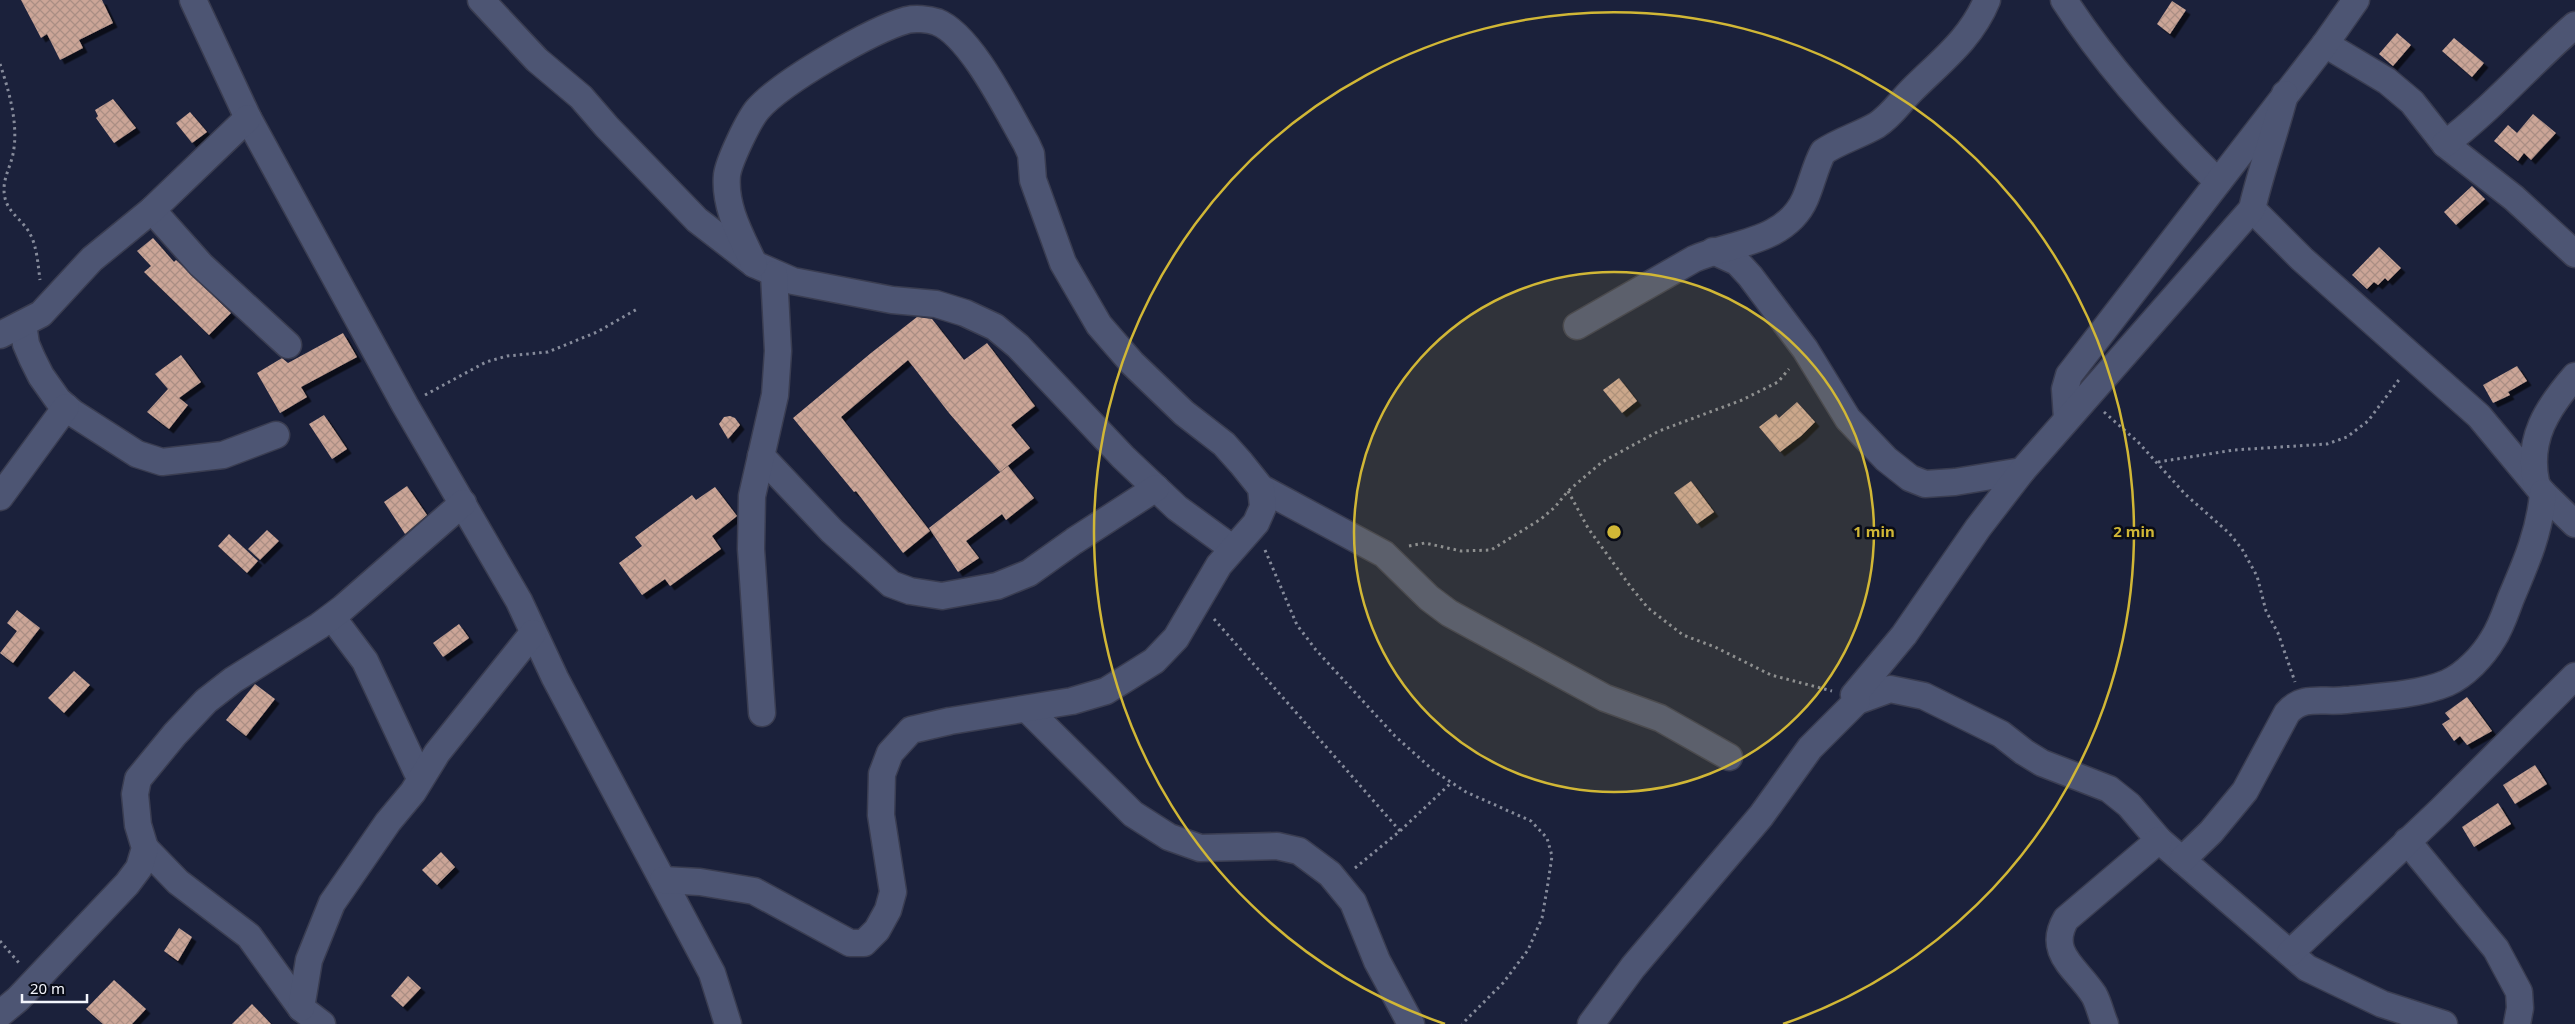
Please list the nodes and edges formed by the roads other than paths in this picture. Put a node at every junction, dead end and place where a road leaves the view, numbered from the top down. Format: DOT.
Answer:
graph roads {
  1 [pos="193,0"];
  2 [pos="481,0"];
  3 [pos="1987,0"];
  4 [pos="2064,0"];
  5 [pos="2356,0"];
  6 [pos="2575,26"];
  7 [pos="2325,44"];
  8 [pos="2285,94"];
  9 [pos="248,118"];
  10 [pos="2445,144"];
  11 [pos="2218,182"];
  12 [pos="2252,208"];
  13 [pos="152,210"];
  14 [pos="1713,251"];
  15 [pos="2575,254"];
  16 [pos="764,269"];
  17 [pos="32,319"];
  18 [pos="1577,326"];
  19 [pos="0,335"];
  20 [pos="288,345"];
  21 [pos="2575,376"];
  22 [pos="2565,406"];
  23 [pos="66,407"];
  24 [pos="2068,419"];
  25 [pos="276,435"];
  26 [pos="761,456"];
  27 [pos="2022,472"];
  28 [pos="1156,488"];
  29 [pos="1261,488"];
  30 [pos="2539,488"];
  31 [pos="0,497"];
  32 [pos="463,503"];
  33 [pos="2575,524"];
  34 [pos="1232,548"];
  35 [pos="332,617"];
  36 [pos="533,633"];
  37 [pos="2575,676"];
  38 [pos="1855,698"];
  39 [pos="1028,709"];
  40 [pos="762,713"];
  41 [pos="1729,757"];
  42 [pos="417,772"];
  43 [pos="2159,840"];
  44 [pos="2407,841"];
  45 [pos="145,848"];
  46 [pos="2182,860"];
  47 [pos="663,880"];
  48 [pos="2290,953"];
  49 [pos="301,1008"];
  50 [pos="0,1014"];
  51 [pos="322,1024"];
  52 [pos="728,1024"];
  53 [pos="1411,1024"];
  54 [pos="1591,1024"];
  55 [pos="2105,1024"];
  56 [pos="2444,1024"];
  57 [pos="2517,1024"];
  1 -- 9 [label="street"];
  2 -- 16 [label="street"];
  3 -- 14 [label="street"];
  4 -- 11 [label="street"];
  5 -- 7 [label="street"];
  6 -- 10 [label="street"];
  7 -- 8 [label="street"];
  7 -- 10 [label="street"];
  8 -- 11 [label="street"];
  8 -- 12 [label="street"];
  9 -- 13 [label="street"];
  9 -- 32 [label="street"];
  10 -- 15 [label="street"];
  11 -- 24 [label="street"];
  12 -- 24 [label="street"];
  12 -- 30 [label="street"];
  13 -- 17 [label="street"];
  13 -- 20 [label="street"];
  14 -- 18 [label="street"];
  14 -- 27 [label="street"];
  16 -- 26 [label="street"];
  16 -- 28 [label="street"];
  16 -- 29 [label="street"];
  17 -- 19 [label="street"];
  17 -- 23 [label="street"];
  21 -- 22 [label="street"];
  22 -- 30 [label="street"];
  23 -- 25 [label="street"];
  23 -- 31 [label="street"];
  24 -- 27 [label="street"];
  26 -- 28 [label="street"];
  26 -- 40 [label="street"];
  27 -- 38 [label="street"];
  28 -- 34 [label="street"];
  29 -- 34 [label="street"];
  29 -- 41 [label="street"];
  30 -- 33 [label="street"];
  30 -- 46 [label="street"];
  32 -- 35 [label="street"];
  32 -- 36 [label="street"];
  34 -- 39 [label="street"];
  35 -- 42 [label="street"];
  35 -- 45 [label="street"];
  36 -- 47 [label="street"];
  36 -- 49 [label="street"];
  37 -- 44 [label="street"];
  38 -- 43 [label="street"];
  38 -- 54 [label="street"];
  39 -- 47 [label="street"];
  39 -- 53 [label="street"];
  43 -- 46 [label="street"];
  43 -- 55 [label="street"];
  44 -- 48 [label="street"];
  44 -- 57 [label="street"];
  45 -- 49 [label="street"];
  45 -- 50 [label="street"];
  46 -- 48 [label="street"];
  47 -- 52 [label="street"];
  48 -- 56 [label="street"];
  49 -- 51 [label="street"];
}
